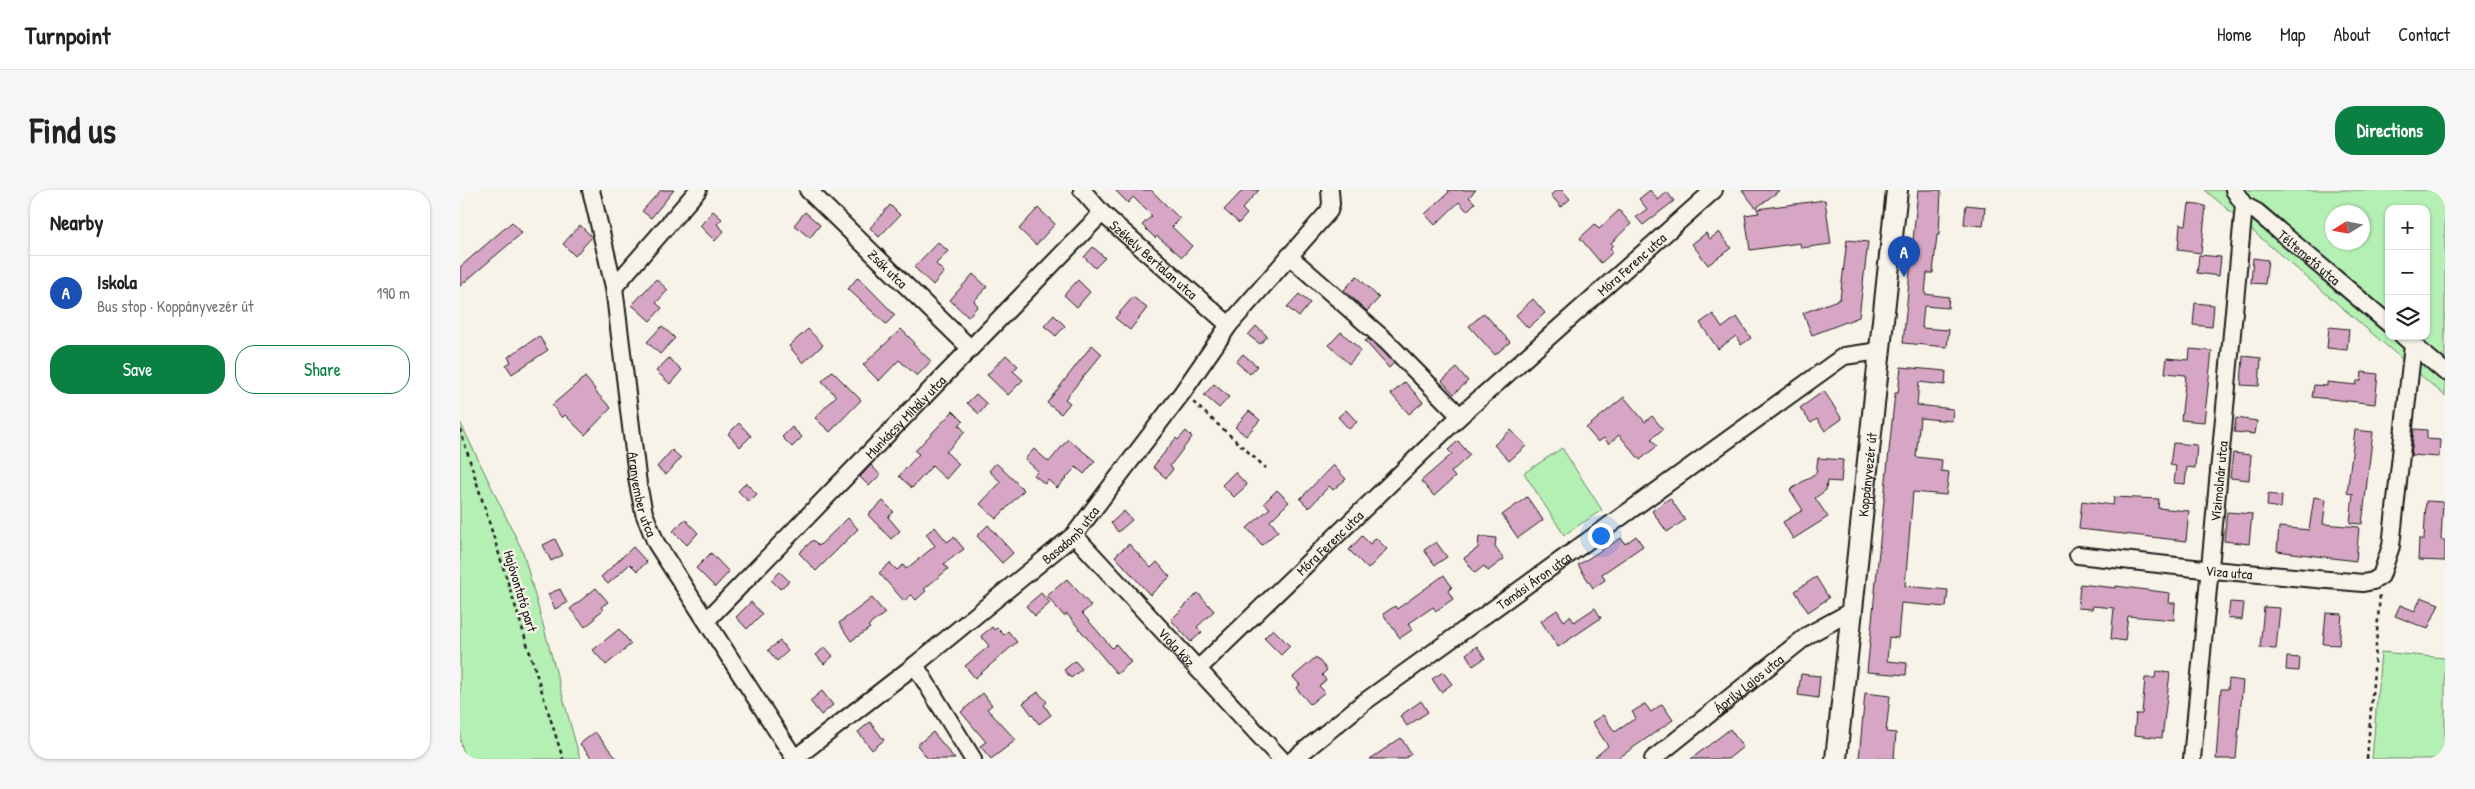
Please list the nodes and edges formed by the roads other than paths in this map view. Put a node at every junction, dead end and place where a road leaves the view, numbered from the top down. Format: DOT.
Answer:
graph roads {
  1 [pos="698,190"];
  2 [pos="808,190"];
  3 [pos="1082,190"];
  4 [pos="1330,190"];
  5 [pos="1714,190"];
  6 [pos="1897,190"];
  7 [pos="2234,190"];
  8 [pos="595,192"];
  9 [pos="2244,204"];
  10 [pos="1102,213"];
  11 [pos="1289,256"];
  12 [pos="614,287"];
  13 [pos="2385,321"];
  14 [pos="1229,325"];
  15 [pos="2408,341"];
  16 [pos="970,348"];
  17 [pos="1880,352"];
  18 [pos="2445,372"];
  19 [pos="1460,416"];
  20 [pos="1074,535"];
  21 [pos="2078,554"];
  22 [pos="2212,570"];
  23 [pos="1850,612"];
  24 [pos="707,620"];
  25 [pos="914,665"];
  26 [pos="1199,668"];
  27 [pos="795,759"];
  28 [pos="973,759"];
  29 [pos="1281,759"];
  30 [pos="1294,759"];
  31 [pos="1653,759"];
  32 [pos="1836,759"];
  33 [pos="2192,759"];
  1 -- 12 [label="street"];
  2 -- 16 [label="street, Zsák utca"];
  3 -- 10 [label="street, Székely Bertalan utca"];
  4 -- 11 [label="street, Basadomb utca"];
  5 -- 19 [label="street, Móra Ferenc utca"];
  6 -- 17 [label="street, Koppányvezér út"];
  7 -- 9 [label="street, Téltemető utca"];
  8 -- 12 [label="street, Aranyember utca"];
  9 -- 13 [label="street, Téltemető utca"];
  9 -- 22 [label="street, Vízimolnár utca"];
  10 -- 14 [label="street, Székely Bertalan utca"];
  10 -- 16 [label="street, Munkácsy Mihály utca"];
  11 -- 14 [label="street, Basadomb utca"];
  11 -- 19 [label="street"];
  12 -- 24 [label="street, Aranyember utca"];
  14 -- 20 [label="street, Basadomb utca"];
  15 -- 18 [label="street"];
  15 -- 22 [label="street, Viza utca"];
  16 -- 24 [label="street, Munkácsy Mihály utca"];
  17 -- 23 [label="street, Koppányvezér út"];
  17 -- 30 [label="street, Tamási Áron utca"];
  19 -- 26 [label="street, Móra Ferenc utca"];
  20 -- 25 [label="street, Basadomb utca"];
  20 -- 26 [label="street, Viola köz"];
  21 -- 22 [label="street, Viza utca"];
  22 -- 33 [label="street, Vízimolnár utca"];
  23 -- 31 [label="street, Áprily Lajos utca"];
  23 -- 32 [label="street, Koppányvezér út"];
  24 -- 27 [label="street, Aranyember utca"];
  25 -- 27 [label="street, Basadomb utca"];
  25 -- 28 [label="street"];
  26 -- 29 [label="street, Viola köz"];
}
